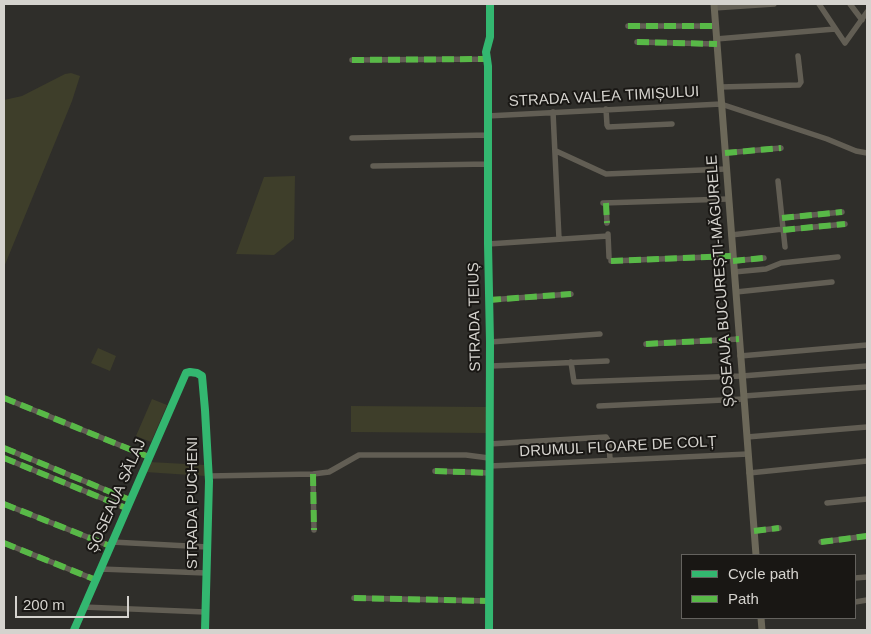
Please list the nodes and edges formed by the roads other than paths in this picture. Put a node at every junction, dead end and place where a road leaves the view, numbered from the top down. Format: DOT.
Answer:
graph roads {
  1 [pos="490,4"];
  2 [pos="774,4"];
  3 [pos="819,4"];
  4 [pos="850,4"];
  5 [pos="714,6"];
  6 [pos="867,12"];
  7 [pos="862,20"];
  8 [pos="628,26"];
  9 [pos="715,26"];
  10 [pos="835,29"];
  11 [pos="637,42"];
  12 [pos="716,42"];
  13 [pos="798,56"];
  14 [pos="487,59"];
  15 [pos="352,60"];
  16 [pos="720,86"];
  17 [pos="721,104"];
  18 [pos="606,109"];
  19 [pos="553,112"];
  20 [pos="487,116"];
  21 [pos="672,124"];
  22 [pos="488,136"];
  23 [pos="352,138"];
  24 [pos="781,148"];
  25 [pos="556,151"];
  26 [pos="725,153"];
  27 [pos="867,153"];
  28 [pos="488,164"];
  29 [pos="373,166"];
  30 [pos="726,169"];
  31 [pos="778,181"];
  32 [pos="728,199"];
  33 [pos="842,212"];
  34 [pos="782,218"];
  35 [pos="607,223"];
  36 [pos="845,224"];
  37 [pos="783,230"];
  38 [pos="731,235"];
  39 [pos="559,239"];
  40 [pos="488,244"];
  41 [pos="785,247"];
  42 [pos="669,256"];
  43 [pos="733,257"];
  44 [pos="838,257"];
  45 [pos="764,258"];
  46 [pos="734,272"];
  47 [pos="832,282"];
  48 [pos="736,292"];
  49 [pos="570,294"];
  50 [pos="489,300"];
  51 [pos="600,334"];
  52 [pos="739,339"];
  53 [pos="490,342"];
  54 [pos="646,344"];
  55 [pos="867,345"];
  56 [pos="740,356"];
  57 [pos="607,361"];
  58 [pos="571,362"];
  59 [pos="490,366"];
  60 [pos="867,366"];
  61 [pos="202,376"];
  62 [pos="742,376"];
  63 [pos="867,387"];
  64 [pos="4,398"];
  65 [pos="744,398"];
  66 [pos="599,406"];
  67 [pos="867,427"];
  68 [pos="747,437"];
  69 [pos="489,444"];
  70 [pos="4,448"];
  71 [pos="748,454"];
  72 [pos="149,457"];
  73 [pos="4,458"];
  74 [pos="489,458"];
  75 [pos="610,460"];
  76 [pos="867,461"];
  77 [pos="490,466"];
  78 [pos="435,471"];
  79 [pos="490,473"];
  80 [pos="749,473"];
  81 [pos="313,474"];
  82 [pos="208,476"];
  83 [pos="867,499"];
  84 [pos="130,500"];
  85 [pos="827,503"];
  86 [pos="4,504"];
  87 [pos="126,508"];
  88 [pos="779,528"];
  89 [pos="314,530"];
  90 [pos="754,531"];
  91 [pos="867,536"];
  92 [pos="821,542"];
  93 [pos="4,543"];
  94 [pos="111,544"];
  95 [pos="207,547"];
  96 [pos="756,554"];
  97 [pos="100,569"];
  98 [pos="206,573"];
  99 [pos="96,580"];
  100 [pos="354,598"];
  101 [pos="489,601"];
  102 [pos="84,607"];
  103 [pos="205,612"];
  104 [pos="74,630"];
  105 [pos="205,630"];
  106 [pos="489,630"];
  1 -- 14 [label="street, STRADA TEIUȘ"];
  2 -- 5 [label="street"];
  3 -- 10 [label="street"];
  4 -- 7 [label="street"];
  5 -- 9 [label="main road, ȘOSEAUA BUCUREȘTI-MĂGURELE"];
  6 -- 7 [label="street"];
  7 -- 10 [label="street"];
  8 -- 9 [label="street"];
  9 -- 12 [label="main road, ȘOSEAUA BUCUREȘTI-MĂGURELE"];
  10 -- 12 [label="street"];
  11 -- 12 [label="street"];
  12 -- 16 [label="main road, ȘOSEAUA BUCUREȘTI-MĂGURELE"];
  13 -- 16 [label="street"];
  14 -- 15 [label="street"];
  14 -- 20 [label="street, STRADA TEIUȘ"];
  16 -- 17 [label="main road, ȘOSEAUA BUCUREȘTI-MĂGURELE"];
  17 -- 18 [label="street, STRADA VALEA TIMIȘULUI"];
  17 -- 26 [label="main road, ȘOSEAUA BUCUREȘTI-MĂGURELE"];
  17 -- 27 [label="street"];
  18 -- 19 [label="street, STRADA VALEA TIMIȘULUI"];
  18 -- 21 [label="street"];
  19 -- 20 [label="street, STRADA VALEA TIMIȘULUI"];
  19 -- 25 [label="street"];
  20 -- 22 [label="street, STRADA TEIUȘ"];
  22 -- 23 [label="street"];
  22 -- 28 [label="street, STRADA TEIUȘ"];
  24 -- 26 [label="street"];
  25 -- 30 [label="street"];
  25 -- 39 [label="street"];
  26 -- 30 [label="main road, ȘOSEAUA BUCUREȘTI-MĂGURELE"];
  28 -- 29 [label="street"];
  28 -- 40 [label="street, STRADA TEIUȘ"];
  30 -- 32 [label="main road, ȘOSEAUA BUCUREȘTI-MĂGURELE"];
  31 -- 34 [label="street"];
  32 -- 35 [label="street"];
  32 -- 38 [label="main road, ȘOSEAUA BUCUREȘTI-MĂGURELE"];
  33 -- 34 [label="street"];
  34 -- 37 [label="street"];
  36 -- 37 [label="street"];
  37 -- 38 [label="street"];
  37 -- 41 [label="street"];
  38 -- 43 [label="main road, ȘOSEAUA BUCUREȘTI-MĂGURELE"];
  39 -- 40 [label="street"];
  39 -- 43 [label="street"];
  40 -- 50 [label="street, STRADA TEIUȘ"];
  42 -- 43 [label="street"];
  43 -- 45 [label="street"];
  43 -- 46 [label="main road, ȘOSEAUA BUCUREȘTI-MĂGURELE"];
  44 -- 46 [label="street"];
  46 -- 48 [label="main road, ȘOSEAUA BUCUREȘTI-MĂGURELE"];
  47 -- 48 [label="street"];
  48 -- 52 [label="main road, ȘOSEAUA BUCUREȘTI-MĂGURELE"];
  49 -- 50 [label="street, STRADA TEIUȘ"];
  50 -- 53 [label="street, STRADA TEIUȘ"];
  51 -- 53 [label="street, STRADA TEIUȘ"];
  52 -- 54 [label="street"];
  52 -- 56 [label="main road, ȘOSEAUA BUCUREȘTI-MĂGURELE"];
  53 -- 59 [label="street, STRADA TEIUȘ"];
  55 -- 56 [label="street"];
  56 -- 62 [label="main road, ȘOSEAUA BUCUREȘTI-MĂGURELE"];
  57 -- 58 [label="street"];
  58 -- 59 [label="street"];
  58 -- 62 [label="street"];
  59 -- 69 [label="street, STRADA TEIUȘ"];
  60 -- 62 [label="street"];
  61 -- 72 [label="street, ȘOSEAUA SĂLAJ"];
  61 -- 82 [label="street, STRADA PUCHENI"];
  62 -- 65 [label="main road, ȘOSEAUA BUCUREȘTI-MĂGURELE"];
  63 -- 65 [label="street"];
  64 -- 72 [label="street"];
  65 -- 66 [label="street"];
  65 -- 68 [label="main road, ȘOSEAUA BUCUREȘTI-MĂGURELE"];
  67 -- 68 [label="street"];
  68 -- 71 [label="main road, ȘOSEAUA BUCUREȘTI-MĂGURELE"];
  69 -- 74 [label="street, STRADA TEIUȘ"];
  69 -- 75 [label="street"];
  70 -- 84 [label="street"];
  71 -- 75 [label="street, DRUMUL FLOARE DE COLȚ"];
  71 -- 80 [label="main road, ȘOSEAUA BUCUREȘTI-MĂGURELE"];
  72 -- 84 [label="street, ȘOSEAUA SĂLAJ"];
  73 -- 87 [label="street"];
  74 -- 77 [label="street, STRADA TEIUȘ"];
  74 -- 81 [label="street"];
  75 -- 77 [label="street, DRUMUL FLOARE DE COLȚ"];
  76 -- 80 [label="street"];
  77 -- 79 [label="street, STRADA TEIUȘ"];
  78 -- 79 [label="street"];
  79 -- 101 [label="street, STRADA TEIUȘ"];
  80 -- 90 [label="main road, ȘOSEAUA BUCUREȘTI-MĂGURELE"];
  81 -- 82 [label="street"];
  81 -- 89 [label="street"];
  82 -- 95 [label="street, STRADA PUCHENI"];
  83 -- 85 [label="street"];
  84 -- 87 [label="street, ȘOSEAUA SĂLAJ"];
  86 -- 94 [label="street"];
  87 -- 94 [label="street, ȘOSEAUA SĂLAJ"];
  88 -- 90 [label="street"];
  90 -- 96 [label="main road, ȘOSEAUA BUCUREȘTI-MĂGURELE"];
  91 -- 92 [label="street"];
  93 -- 99 [label="street"];
  94 -- 95 [label="street"];
  94 -- 97 [label="street, ȘOSEAUA SĂLAJ"];
  95 -- 98 [label="street, STRADA PUCHENI"];
  97 -- 98 [label="street"];
  97 -- 99 [label="street, ȘOSEAUA SĂLAJ"];
  98 -- 103 [label="street, STRADA PUCHENI"];
  99 -- 102 [label="street, ȘOSEAUA SĂLAJ"];
  100 -- 101 [label="street"];
  101 -- 106 [label="street, STRADA TEIUȘ"];
  102 -- 103 [label="street"];
  102 -- 104 [label="street, ȘOSEAUA SĂLAJ"];
  103 -- 105 [label="street, STRADA PUCHENI"];
}
